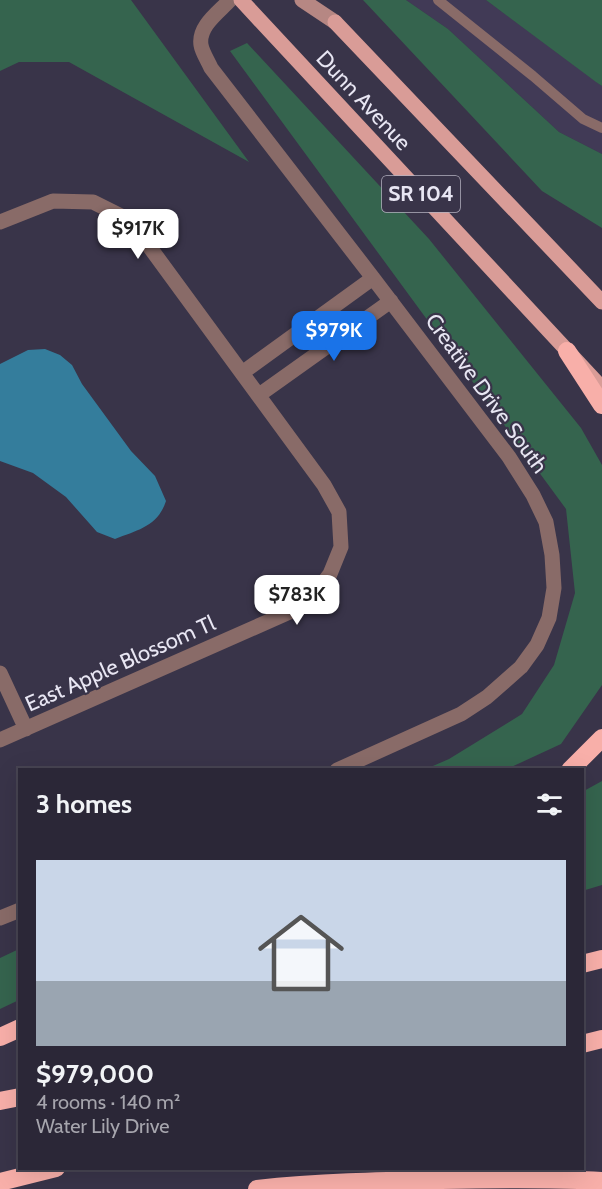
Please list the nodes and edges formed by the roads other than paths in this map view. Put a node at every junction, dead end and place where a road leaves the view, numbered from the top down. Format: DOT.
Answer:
graph roads {
  1 [pos="230,0"];
  2 [pos="241,0"];
  3 [pos="302,0"];
  4 [pos="314,0"];
  5 [pos="438,0"];
  6 [pos="335,22"];
  7 [pos="602,128"];
  8 [pos="0,222"];
  9 [pos="374,278"];
  10 [pos="391,301"];
  11 [pos="602,302"];
  12 [pos="567,351"];
  13 [pos="242,373"];
  14 [pos="602,388"];
  15 [pos="258,395"];
  16 [pos="602,405"];
  17 [pos="0,673"];
  18 [pos="26,729"];
  19 [pos="602,738"];
  20 [pos="0,740"];
  21 [pos="341,768"];
  22 [pos="572,768"];
  23 [pos="18,911"];
  24 [pos="0,918"];
  25 [pos="602,959"];
  26 [pos="584,964"];
  27 [pos="18,1029"];
  28 [pos="0,1037"];
  29 [pos="602,1039"];
  30 [pos="584,1044"];
  31 [pos="18,1097"];
  32 [pos="0,1101"];
  33 [pos="48,1170"];
  34 [pos="602,1181"];
  35 [pos="0,1182"];
  36 [pos="256,1189"];
  1 -- 9 [label="street, Creative Drive South"];
  2 -- 12 [label="main road, Dunn Avenue / SR 104"];
  3 -- 6 [label="main road"];
  4 -- 6 [label="main road, Dunn Avenue / SR 104"];
  5 -- 7 [label="lane"];
  6 -- 11 [label="main road, Dunn Avenue / SR 104"];
  8 -- 13 [label="street, East Apple Blossom Tl"];
  9 -- 10 [label="street, Creative Drive South"];
  9 -- 13 [label="street"];
  10 -- 15 [label="street"];
  10 -- 21 [label="street, Creative Drive South"];
  12 -- 14 [label="main road, Dunn Avenue / SR 104"];
  12 -- 16 [label="highway"];
  13 -- 15 [label="street, East Apple Blossom Tl"];
  15 -- 18 [label="street, East Apple Blossom Tl"];
  17 -- 18 [label="street"];
  18 -- 20 [label="street, East Apple Blossom Tl"];
  19 -- 22 [label="highway"];
  23 -- 24 [label="street"];
  25 -- 26 [label="highway"];
  27 -- 28 [label="highway"];
  29 -- 30 [label="highway"];
  31 -- 32 [label="highway"];
  33 -- 35 [label="highway"];
  34 -- 36 [label="highway"];
}
